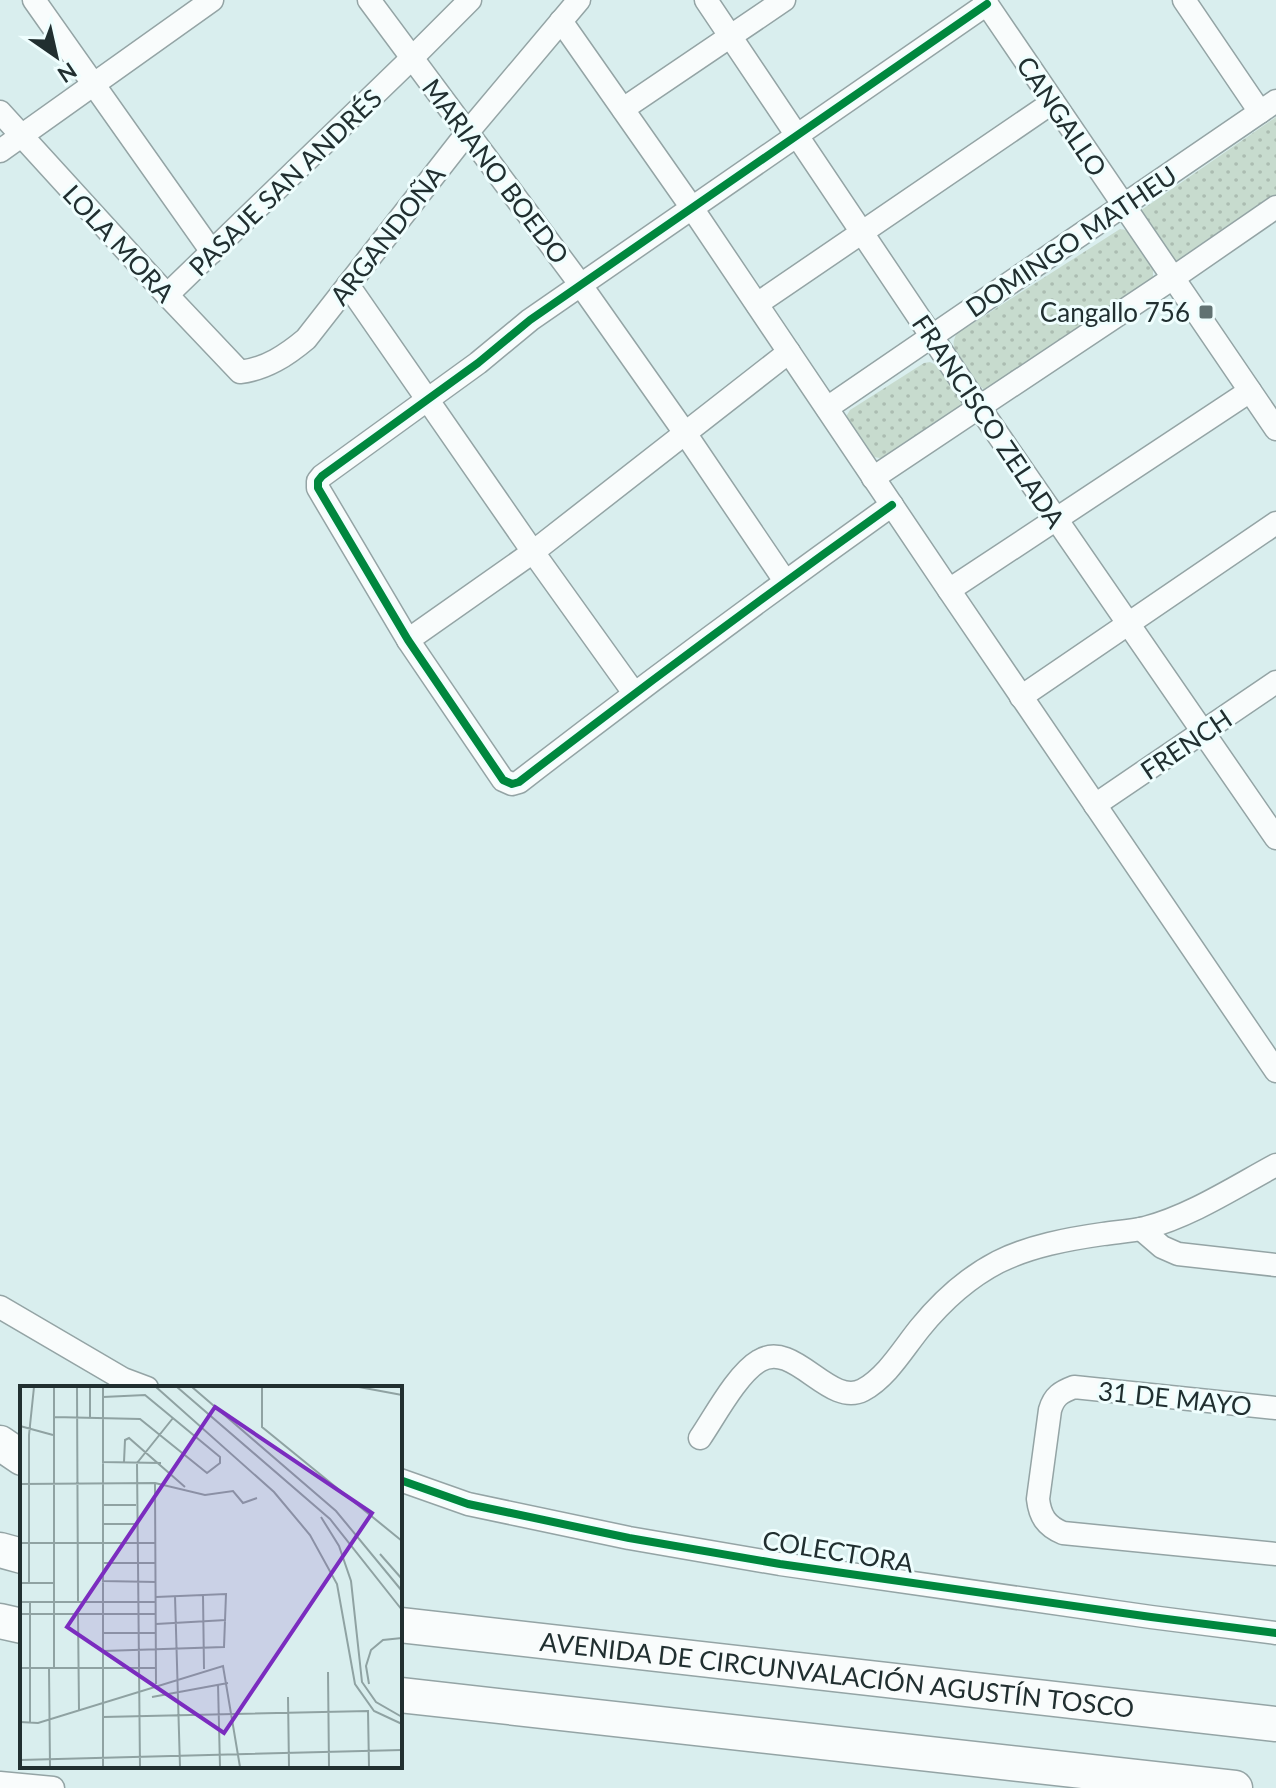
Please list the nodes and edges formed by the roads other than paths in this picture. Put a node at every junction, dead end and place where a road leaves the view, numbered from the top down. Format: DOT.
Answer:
graph roads {
  1 [pos="34,0"];
  2 [pos="212,0"];
  3 [pos="369,0"];
  4 [pos="470,0"];
  5 [pos="579,0"];
  6 [pos="706,0"];
  7 [pos="784,0"];
  8 [pos="1184,0"];
  9 [pos="986,2"];
  10 [pos="561,21"];
  11 [pos="731,36"];
  12 [pos="412,58"];
  13 [pos="94,85"];
  14 [pos="1053,102"];
  15 [pos="1268,107"];
  16 [pos="623,109"];
  17 [pos="0,112"];
  18 [pos="467,133"];
  19 [pos="798,135"];
  20 [pos="22,136"];
  21 [pos="0,151"];
  22 [pos="1123,206"];
  23 [pos="1276,207"];
  24 [pos="692,208"];
  25 [pos="862,233"];
  26 [pos="212,252"];
  27 [pos="1173,278"];
  28 [pos="580,284"];
  29 [pos="348,285"];
  30 [pos="167,295"];
  31 [pos="757,304"];
  32 [pos="932,336"];
  33 [pos="789,352"];
  34 [pos="240,372"];
  35 [pos="1250,391"];
  36 [pos="427,400"];
  37 [pos="979,407"];
  38 [pos="827,408"];
  39 [pos="1276,429"];
  40 [pos="685,433"];
  41 [pos="873,478"];
  42 [pos="892,505"];
  43 [pos="1056,519"];
  44 [pos="1276,523"];
  45 [pos="533,552"];
  46 [pos="785,581"];
  47 [pos="949,590"];
  48 [pos="1128,624"];
  49 [pos="408,640"];
  50 [pos="1276,682"];
  51 [pos="634,693"];
  52 [pos="1021,697"];
  53 [pos="1202,733"];
  54 [pos="1095,805"];
  55 [pos="1276,838"];
  56 [pos="1276,1071"];
  57 [pos="1276,1165"];
  58 [pos="1141,1229"];
  59 [pos="1276,1265"];
  60 [pos="0,1307"];
  61 [pos="142,1386"];
  62 [pos="1276,1408"];
  63 [pos="700,1438"];
  64 [pos="0,1443"];
  65 [pos="20,1457"];
  66 [pos="402,1481"];
  67 [pos="0,1550"];
  68 [pos="1276,1554"];
  69 [pos="20,1555"];
  70 [pos="402,1605"];
  71 [pos="0,1621"];
  72 [pos="402,1625"];
  73 [pos="20,1626"];
  74 [pos="1276,1633"];
  75 [pos="0,1643"];
  76 [pos="20,1648"];
  77 [pos="729,1663"];
  78 [pos="408,1697"];
  79 [pos="1276,1724"];
  80 [pos="0,1783"];
  81 [pos="53,1788"];
  82 [pos="1235,1788"];
  1 -- 13 [label="street"];
  2 -- 13 [label="street"];
  3 -- 12 [label="street, MARIANO BOEDO"];
  4 -- 12 [label="street, PASAJE SAN ANDRÉS"];
  5 -- 10 [label="street, ARGANDOÑA"];
  6 -- 11 [label="street, FRANCISCO ZELADA"];
  7 -- 11 [label="street"];
  8 -- 15 [label="street"];
  9 -- 14 [label="street, CANGALLO"];
  9 -- 19 [label="street"];
  10 -- 16 [label="street"];
  10 -- 18 [label="street, ARGANDOÑA"];
  11 -- 16 [label="street"];
  11 -- 19 [label="street, FRANCISCO ZELADA"];
  12 -- 18 [label="street, MARIANO BOEDO"];
  12 -- 26 [label="street, PASAJE SAN ANDRÉS"];
  13 -- 20 [label="street"];
  13 -- 26 [label="street"];
  14 -- 22 [label="street, CANGALLO"];
  14 -- 25 [label="street"];
  15 -- 22 [label="street, DOMINGO MATHEU"];
  16 -- 24 [label="street"];
  17 -- 20 [label="street, LOLA MORA"];
  18 -- 28 [label="street, MARIANO BOEDO"];
  18 -- 29 [label="street, ARGANDOÑA"];
  19 -- 24 [label="street"];
  19 -- 25 [label="street, FRANCISCO ZELADA"];
  20 -- 21 [label="street"];
  20 -- 30 [label="street, LOLA MORA"];
  22 -- 27 [label="street, CANGALLO"];
  22 -- 32 [label="street, DOMINGO MATHEU"];
  23 -- 27 [label="street"];
  24 -- 28 [label="street"];
  24 -- 31 [label="street"];
  25 -- 31 [label="street"];
  25 -- 32 [label="street, FRANCISCO ZELADA"];
  26 -- 30 [label="street, PASAJE SAN ANDRÉS"];
  27 -- 35 [label="street, CANGALLO"];
  27 -- 37 [label="street"];
  28 -- 36 [label="street"];
  28 -- 40 [label="street, MARIANO BOEDO"];
  29 -- 34 [label="street, ARGANDOÑA"];
  29 -- 36 [label="street"];
  30 -- 34 [label="street, LOLA MORA"];
  31 -- 33 [label="street"];
  32 -- 37 [label="street, FRANCISCO ZELADA"];
  32 -- 38 [label="street, DOMINGO MATHEU"];
  33 -- 38 [label="street"];
  33 -- 40 [label="street"];
  35 -- 39 [label="street, CANGALLO"];
  35 -- 43 [label="street"];
  36 -- 45 [label="street"];
  36 -- 49 [label="street"];
  37 -- 41 [label="street"];
  37 -- 43 [label="street, FRANCISCO ZELADA"];
  38 -- 41 [label="street"];
  40 -- 45 [label="street"];
  40 -- 46 [label="street, MARIANO BOEDO"];
  41 -- 42 [label="street"];
  42 -- 46 [label="street"];
  42 -- 47 [label="street"];
  43 -- 47 [label="street"];
  43 -- 48 [label="street, FRANCISCO ZELADA"];
  44 -- 48 [label="street"];
  45 -- 49 [label="street"];
  45 -- 51 [label="street"];
  46 -- 51 [label="street"];
  47 -- 52 [label="street"];
  48 -- 52 [label="street"];
  48 -- 53 [label="street, FRANCISCO ZELADA"];
  49 -- 51 [label="street"];
  50 -- 53 [label="street, FRENCH"];
  52 -- 54 [label="street"];
  53 -- 54 [label="street, FRENCH"];
  53 -- 55 [label="street, FRANCISCO ZELADA"];
  54 -- 56 [label="street"];
  57 -- 58 [label="street"];
  58 -- 59 [label="street"];
  58 -- 63 [label="street"];
  60 -- 61 [label="street"];
  62 -- 68 [label="street, 31 DE MAYO"];
  64 -- 65 [label="highway"];
  66 -- 74 [label="street, COLECTORA"];
  67 -- 69 [label="highway"];
  70 -- 77 [label="highway"];
  71 -- 73 [label="highway"];
  72 -- 77 [label="highway, AVENIDA DE CIRCUNVALACIÓN AGUSTÍN TOSCO"];
  75 -- 76 [label="highway"];
  77 -- 79 [label="highway, AVENIDA DE CIRCUNVALACIÓN AGUSTÍN TOSCO"];
  78 -- 82 [label="highway"];
  80 -- 81 [label="street"];
}
